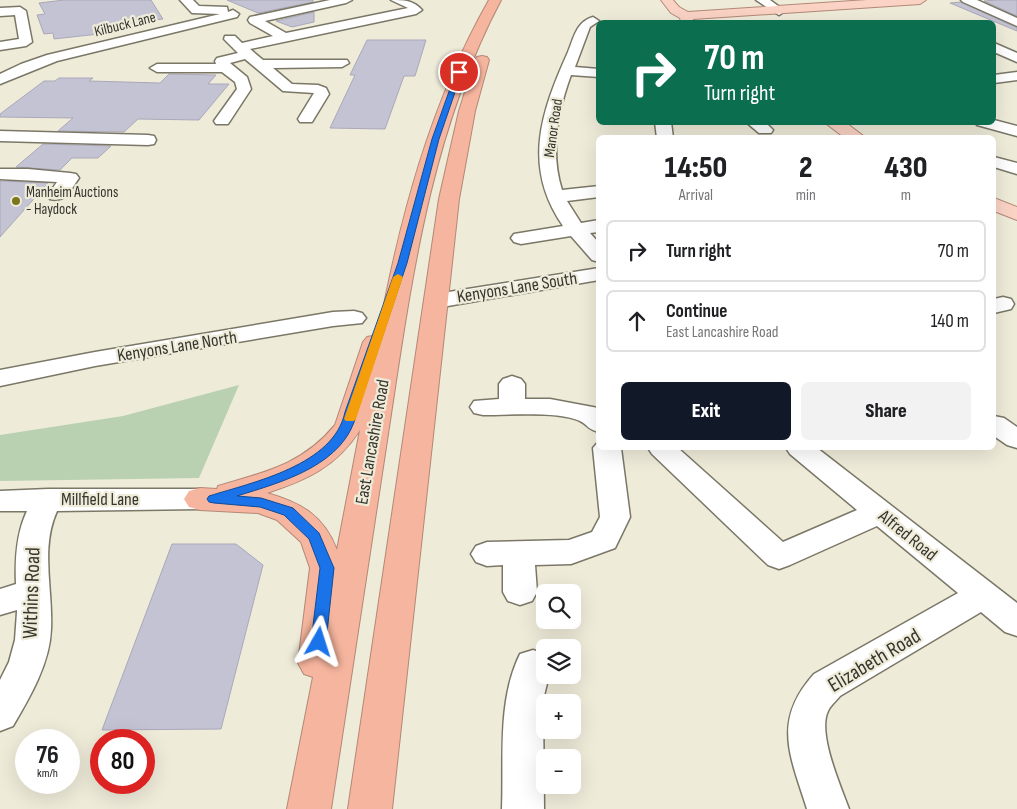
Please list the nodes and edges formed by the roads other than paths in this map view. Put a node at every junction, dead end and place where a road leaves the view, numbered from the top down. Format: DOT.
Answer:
graph roads {
  1 [pos="186,0"];
  2 [pos="216,0"];
  3 [pos="298,0"];
  4 [pos="346,0"];
  5 [pos="396,0"];
  6 [pos="495,0"];
  7 [pos="511,0"];
  8 [pos="667,0"];
  9 [pos="762,0"];
  10 [pos="920,0"];
  11 [pos="967,0"];
  12 [pos="280,2"];
  13 [pos="233,10"];
  14 [pos="779,10"];
  15 [pos="0,12"];
  16 [pos="686,19"];
  17 [pos="206,20"];
  18 [pos="593,21"];
  19 [pos="1017,22"];
  20 [pos="286,38"];
  21 [pos="996,40"];
  22 [pos="0,46"];
  23 [pos="244,50"];
  24 [pos="0,51"];
  25 [pos="52,58"];
  26 [pos="1017,58"];
  27 [pos="342,63"];
  28 [pos="260,64"];
  29 [pos="157,68"];
  30 [pos="224,68"];
  31 [pos="566,71"];
  32 [pos="596,73"];
  33 [pos="1017,76"];
  34 [pos="996,79"];
  35 [pos="0,80"];
  36 [pos="306,119"];
  37 [pos="222,121"];
  38 [pos="837,125"];
  39 [pos="994,125"];
  40 [pos="1017,131"];
  41 [pos="853,135"];
  42 [pos="0,136"];
  43 [pos="148,140"];
  44 [pos="0,174"];
  45 [pos="596,191"];
  46 [pos="57,195"];
  47 [pos="555,197"];
  48 [pos="996,205"];
  49 [pos="1017,214"];
  50 [pos="596,226"];
  51 [pos="577,229"];
  52 [pos="521,238"];
  53 [pos="596,252"];
  54 [pos="402,263"];
  55 [pos="596,274"];
  56 [pos="436,300"];
  57 [pos="354,318"];
  58 [pos="0,378"];
  59 [pos="483,407"];
  60 [pos="596,421"];
  61 [pos="996,425"];
  62 [pos="1017,439"];
  63 [pos="607,450"];
  64 [pos="664,450"];
  65 [pos="802,450"];
  66 [pos="48,499"];
  67 [pos="207,499"];
  68 [pos="0,501"];
  69 [pos="880,512"];
  70 [pos="518,553"];
  71 [pos="486,554"];
  72 [pos="520,592"];
  73 [pos="32,593"];
  74 [pos="983,595"];
  75 [pos="0,602"];
  76 [pos="1017,622"];
  77 [pos="533,665"];
  78 [pos="0,714"];
  79 [pos="301,809"];
  80 [pos="309,809"];
  81 [pos="370,809"];
  82 [pos="523,809"];
  83 [pos="828,809"];
  1 -- 13 [label="lane"];
  2 -- 13 [label="street"];
  3 -- 12 [label="lane"];
  4 -- 20 [label="lane"];
  5 -- 20 [label="street"];
  6 -- 54 [label="highway, East Lancashire Road"];
  7 -- 56 [label="highway"];
  8 -- 16 [label="main road"];
  9 -- 14 [label="street"];
  10 -- 14 [label="main road"];
  11 -- 19 [label="street"];
  13 -- 17 [label="street, Kilbuck Lane"];
  14 -- 16 [label="main road"];
  15 -- 22 [label="street"];
  17 -- 23 [label="street"];
  17 -- 25 [label="street, Kilbuck Lane"];
  18 -- 31 [label="street, Manor Road"];
  20 -- 23 [label="street"];
  21 -- 26 [label="street"];
  23 -- 28 [label="street"];
  23 -- 30 [label="street"];
  24 -- 25 [label="street, Kilbuck Lane"];
  25 -- 35 [label="street, Kilbuck Lane"];
  27 -- 28 [label="street"];
  28 -- 36 [label="street"];
  29 -- 30 [label="street"];
  30 -- 37 [label="street"];
  31 -- 32 [label="street"];
  31 -- 47 [label="street, Manor Road"];
  33 -- 34 [label="street"];
  38 -- 41 [label="main road"];
  39 -- 40 [label="street"];
  42 -- 43 [label="street"];
  44 -- 46 [label="street"];
  45 -- 47 [label="street"];
  47 -- 51 [label="street, Manor Road"];
  48 -- 49 [label="main road"];
  50 -- 51 [label="street"];
  51 -- 52 [label="street"];
  51 -- 53 [label="street, Manor Road"];
  54 -- 67 [label="highway"];
  54 -- 80 [label="highway, East Lancashire Road"];
  55 -- 56 [label="street, Kenyons Lane South"];
  56 -- 81 [label="highway"];
  57 -- 58 [label="street, Kenyons Lane North"];
  59 -- 60 [label="street"];
  61 -- 62 [label="street"];
  63 -- 70 [label="street"];
  64 -- 69 [label="street"];
  65 -- 69 [label="street, Alfred Road"];
  66 -- 67 [label="street, Millfield Lane"];
  66 -- 68 [label="street, Millfield Lane"];
  66 -- 73 [label="street, Withins Road"];
  67 -- 79 [label="highway"];
  69 -- 74 [label="street, Alfred Road"];
  70 -- 71 [label="street"];
  70 -- 72 [label="street"];
  73 -- 75 [label="street"];
  73 -- 78 [label="street, Withins Road"];
  74 -- 76 [label="street, Alfred Road"];
  74 -- 83 [label="street, Elizabeth Road"];
  77 -- 82 [label="street"];
}
